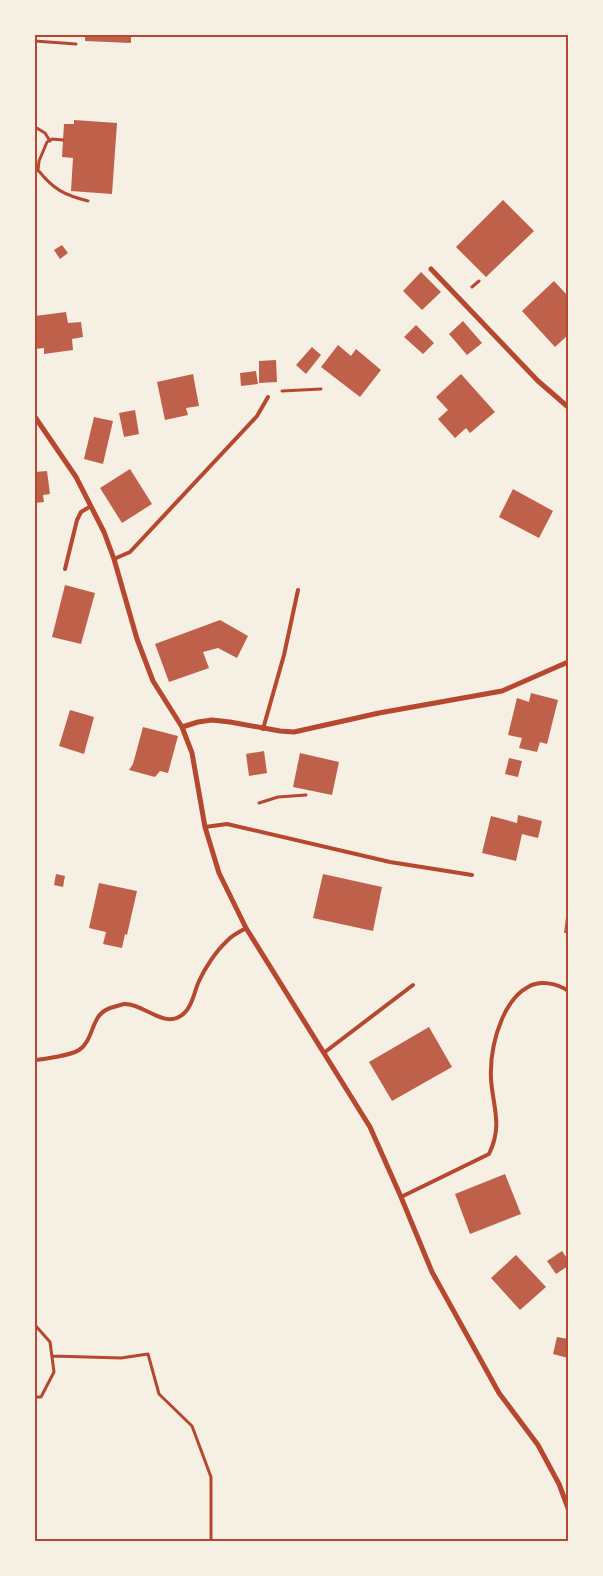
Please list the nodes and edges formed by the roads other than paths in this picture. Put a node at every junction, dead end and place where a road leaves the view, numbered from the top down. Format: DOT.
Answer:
graph roads {
  1 [pos="431,269"];
  2 [pos="268,397"];
  3 [pos="567,405"];
  4 [pos="35,417"];
  5 [pos="91,506"];
  6 [pos="114,559"];
  7 [pos="65,569"];
  8 [pos="298,590"];
  9 [pos="568,662"];
  10 [pos="182,727"];
  11 [pos="263,729"];
  12 [pos="205,827"];
  13 [pos="472,875"];
  14 [pos="246,928"];
  15 [pos="413,985"];
  16 [pos="568,991"];
  17 [pos="325,1052"];
  18 [pos="35,1060"];
  19 [pos="402,1197"];
  20 [pos="568,1508"];
  1 -- 3 [label="street"];
  2 -- 6 [label="lane"];
  4 -- 5 [label="street"];
  5 -- 6 [label="street"];
  5 -- 7 [label="lane"];
  6 -- 10 [label="street"];
  8 -- 11 [label="lane"];
  9 -- 11 [label="street"];
  10 -- 11 [label="street"];
  10 -- 12 [label="street"];
  12 -- 13 [label="lane"];
  12 -- 14 [label="street"];
  14 -- 17 [label="street"];
  14 -- 18 [label="lane"];
  15 -- 17 [label="lane"];
  16 -- 19 [label="lane"];
  17 -- 19 [label="street"];
  19 -- 20 [label="street"];
}
